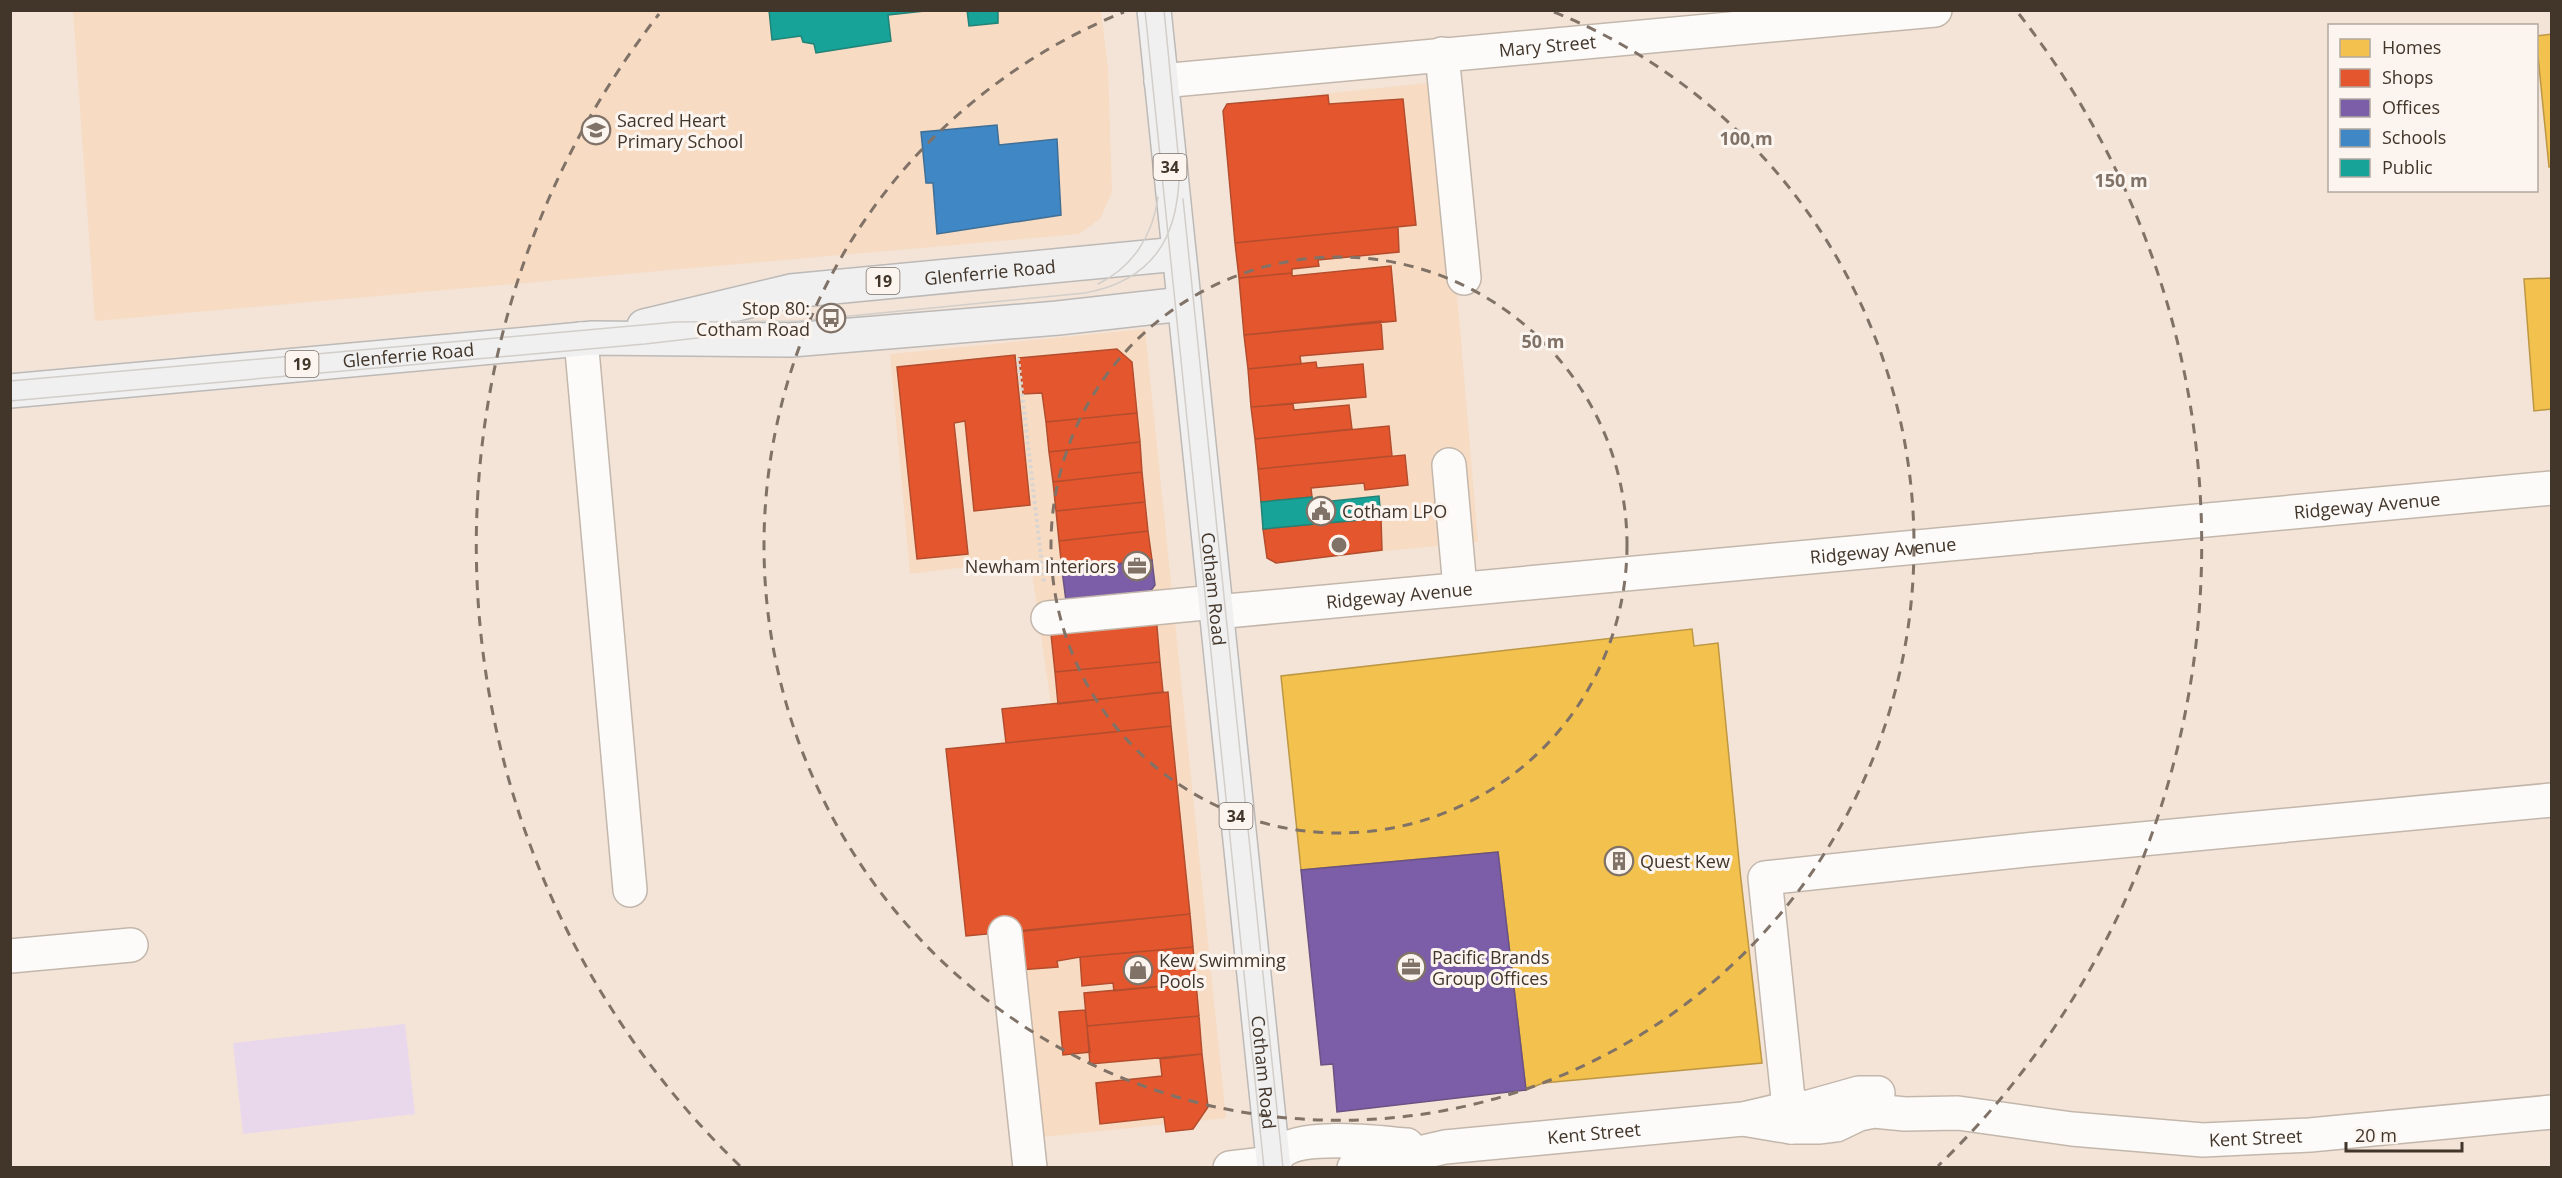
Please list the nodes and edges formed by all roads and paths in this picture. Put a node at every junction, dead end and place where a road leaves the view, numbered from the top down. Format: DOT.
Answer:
graph roads {
  1 [pos="1154,10"];
  2 [pos="1935,10"];
  3 [pos="1442,54"];
  4 [pos="1161,81"];
  5 [pos="1178,254"];
  6 [pos="1464,278"];
  7 [pos="1183,304"];
  8 [pos="587,339"];
  9 [pos="1016,351"];
  10 [pos="10,391"];
  11 [pos="1449,465"];
  12 [pos="2552,488"];
  13 [pos="1460,588"];
  14 [pos="1215,607"];
  15 [pos="1048,618"];
  16 [pos="2552,800"];
  17 [pos="630,890"];
  18 [pos="1005,933"];
  19 [pos="131,945"];
  20 [pos="10,956"];
  21 [pos="2552,1112"];
  22 [pos="1791,1117"];
  23 [pos="1445,1147"];
  24 [pos="1275,1166"];
  25 [pos="1030,1167"];
  26 [pos="1230,1167"];
  27 [pos="1354,1167"];
  1 -- 4 [label="main road, Cotham Road / 34"];
  2 -- 3 [label="street, Mary Street"];
  3 -- 4 [label="street, Mary Street"];
  3 -- 6 [label="street"];
  4 -- 5 [label="main road, Cotham Road / 34"];
  5 -- 7 [label="main road, Cotham Road / 34"];
  5 -- 8 [label="main road, Glenferrie Road / 19"];
  7 -- 8 [label="main road, Glenferrie Road / 19"];
  7 -- 14 [label="main road, Cotham Road / 34"];
  8 -- 10 [label="main road, Glenferrie Road / 19"];
  8 -- 17 [label="street"];
  9 -- 15 [label="path"];
  11 -- 13 [label="street"];
  12 -- 13 [label="street, Ridgeway Avenue"];
  13 -- 14 [label="street, Ridgeway Avenue"];
  14 -- 15 [label="street, Ridgeway Avenue"];
  14 -- 24 [label="main road, Cotham Road / 34"];
  16 -- 22 [label="street"];
  18 -- 25 [label="street"];
  19 -- 20 [label="street"];
  21 -- 22 [label="street, Kent Street"];
  22 -- 23 [label="street, Kent Street"];
  23 -- 24 [label="street, Kent Street"];
  23 -- 27 [label="street, Kent Street"];
  24 -- 26 [label="street"];
}
